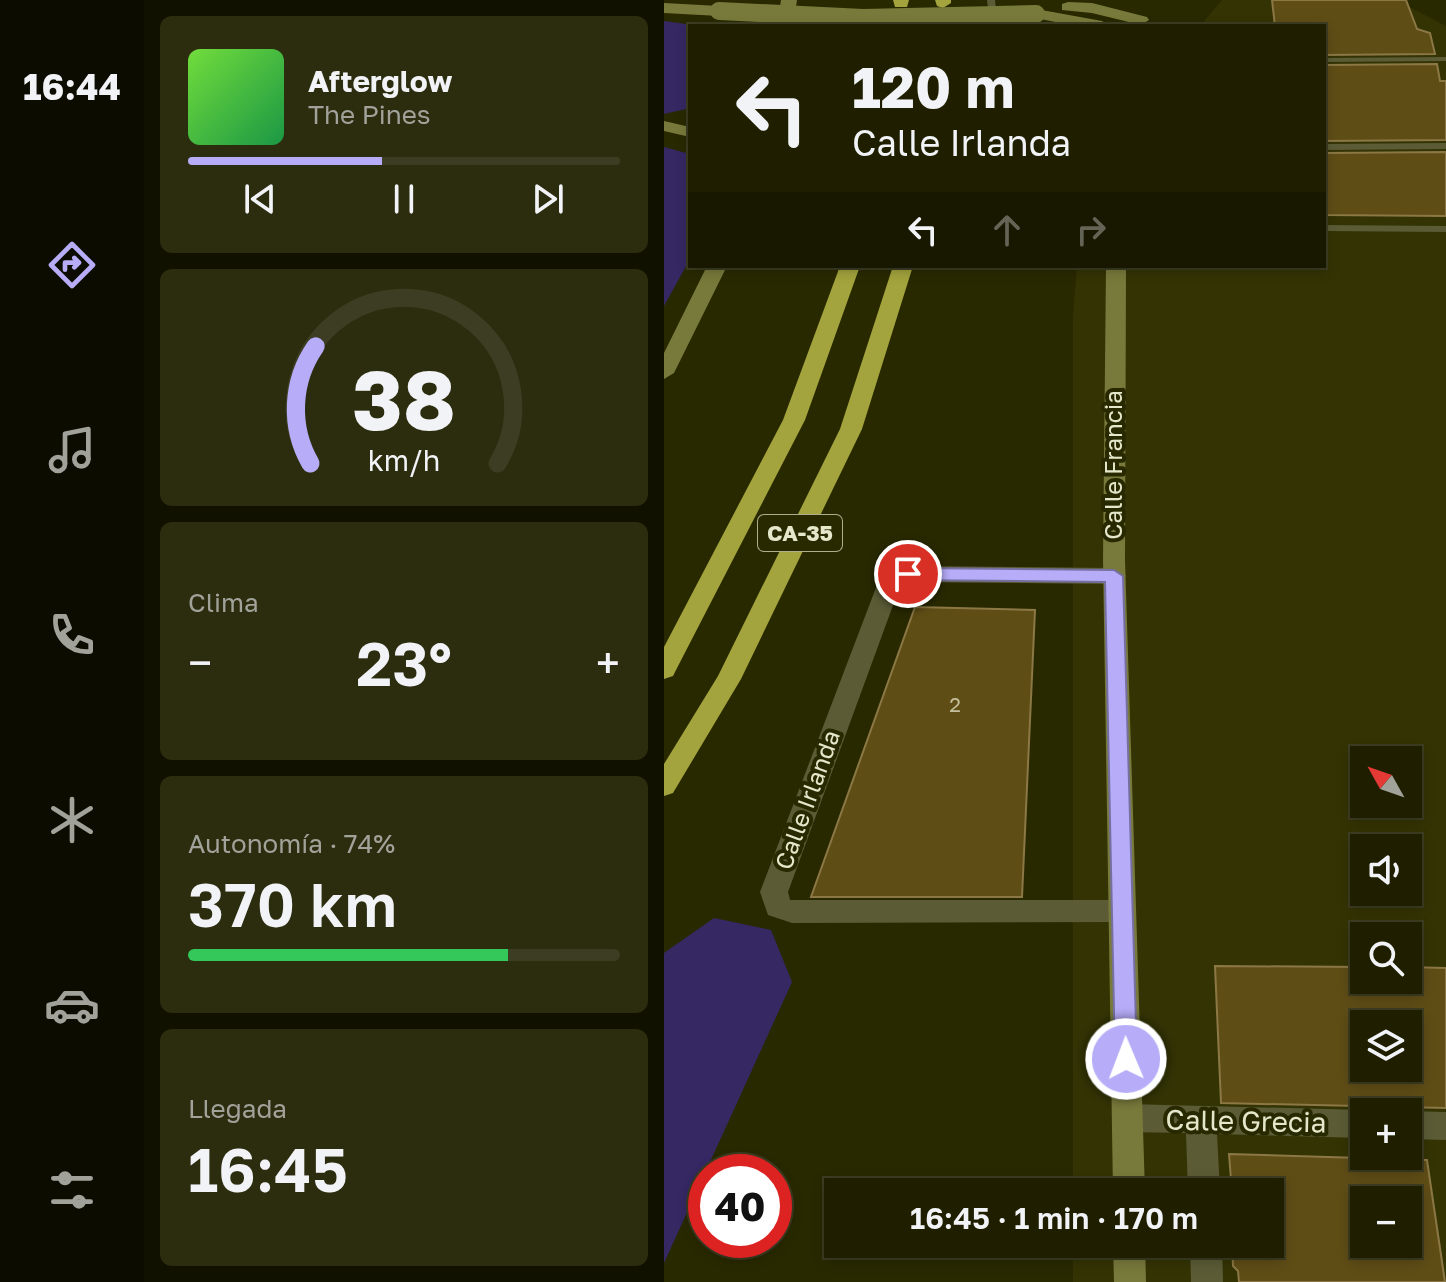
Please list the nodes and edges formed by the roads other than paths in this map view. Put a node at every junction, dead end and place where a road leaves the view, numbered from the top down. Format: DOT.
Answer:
graph roads {
  1 [pos="789,0"];
  2 [pos="991,0"];
  3 [pos="1090,0"];
  4 [pos="1147,0"];
  5 [pos="1068,7"];
  6 [pos="664,8"];
  7 [pos="1036,14"];
  8 [pos="1140,23"];
  9 [pos="785,24"];
  10 [pos="994,24"];
  11 [pos="1082,24"];
  12 [pos="1446,59"];
  13 [pos="1326,60"];
  14 [pos="688,118"];
  15 [pos="664,124"];
  16 [pos="688,131"];
  17 [pos="1446,146"];
  18 [pos="1326,147"];
  19 [pos="1326,228"];
  20 [pos="1446,229"];
  21 [pos="716,268"];
  22 [pos="849,268"];
  23 [pos="902,268"];
  24 [pos="1116,268"];
  25 [pos="664,373"];
  26 [pos="1114,576"];
  27 [pos="664,670"];
  28 [pos="664,786"];
  29 [pos="1122,911"];
  30 [pos="1127,1118"];
  31 [pos="1201,1120"];
  32 [pos="1350,1124"];
  33 [pos="1422,1125"];
  34 [pos="1446,1126"];
  35 [pos="1129,1178"];
  36 [pos="1203,1178"];
  37 [pos="1129,1258"];
  38 [pos="1206,1258"];
  39 [pos="1130,1282"];
  40 [pos="1207,1282"];
  1 -- 9 [label="street"];
  2 -- 10 [label="lane"];
  3 -- 5 [label="street"];
  4 -- 8 [label="street"];
  5 -- 7 [label="street"];
  5 -- 8 [label="street"];
  6 -- 7 [label="street, bridge"];
  7 -- 11 [label="street"];
  12 -- 13 [label="lane"];
  14 -- 15 [label="street"];
  15 -- 16 [label="street"];
  17 -- 18 [label="lane"];
  19 -- 20 [label="lane"];
  21 -- 25 [label="street"];
  22 -- 27 [label="highway, CA-35"];
  23 -- 28 [label="highway, CA-35"];
  24 -- 26 [label="street, Calle Francia"];
  26 -- 29 [label="street, Calle Francia"];
  26 -- 29 [label="street, Calle Irlanda"];
  29 -- 30 [label="street, Calle Francia"];
  30 -- 31 [label="street, Calle Grecia"];
  30 -- 35 [label="street, Calle Francia"];
  31 -- 32 [label="street, Calle Grecia"];
  31 -- 36 [label="street"];
  33 -- 34 [label="street"];
  37 -- 39 [label="street"];
  38 -- 40 [label="street"];
}
